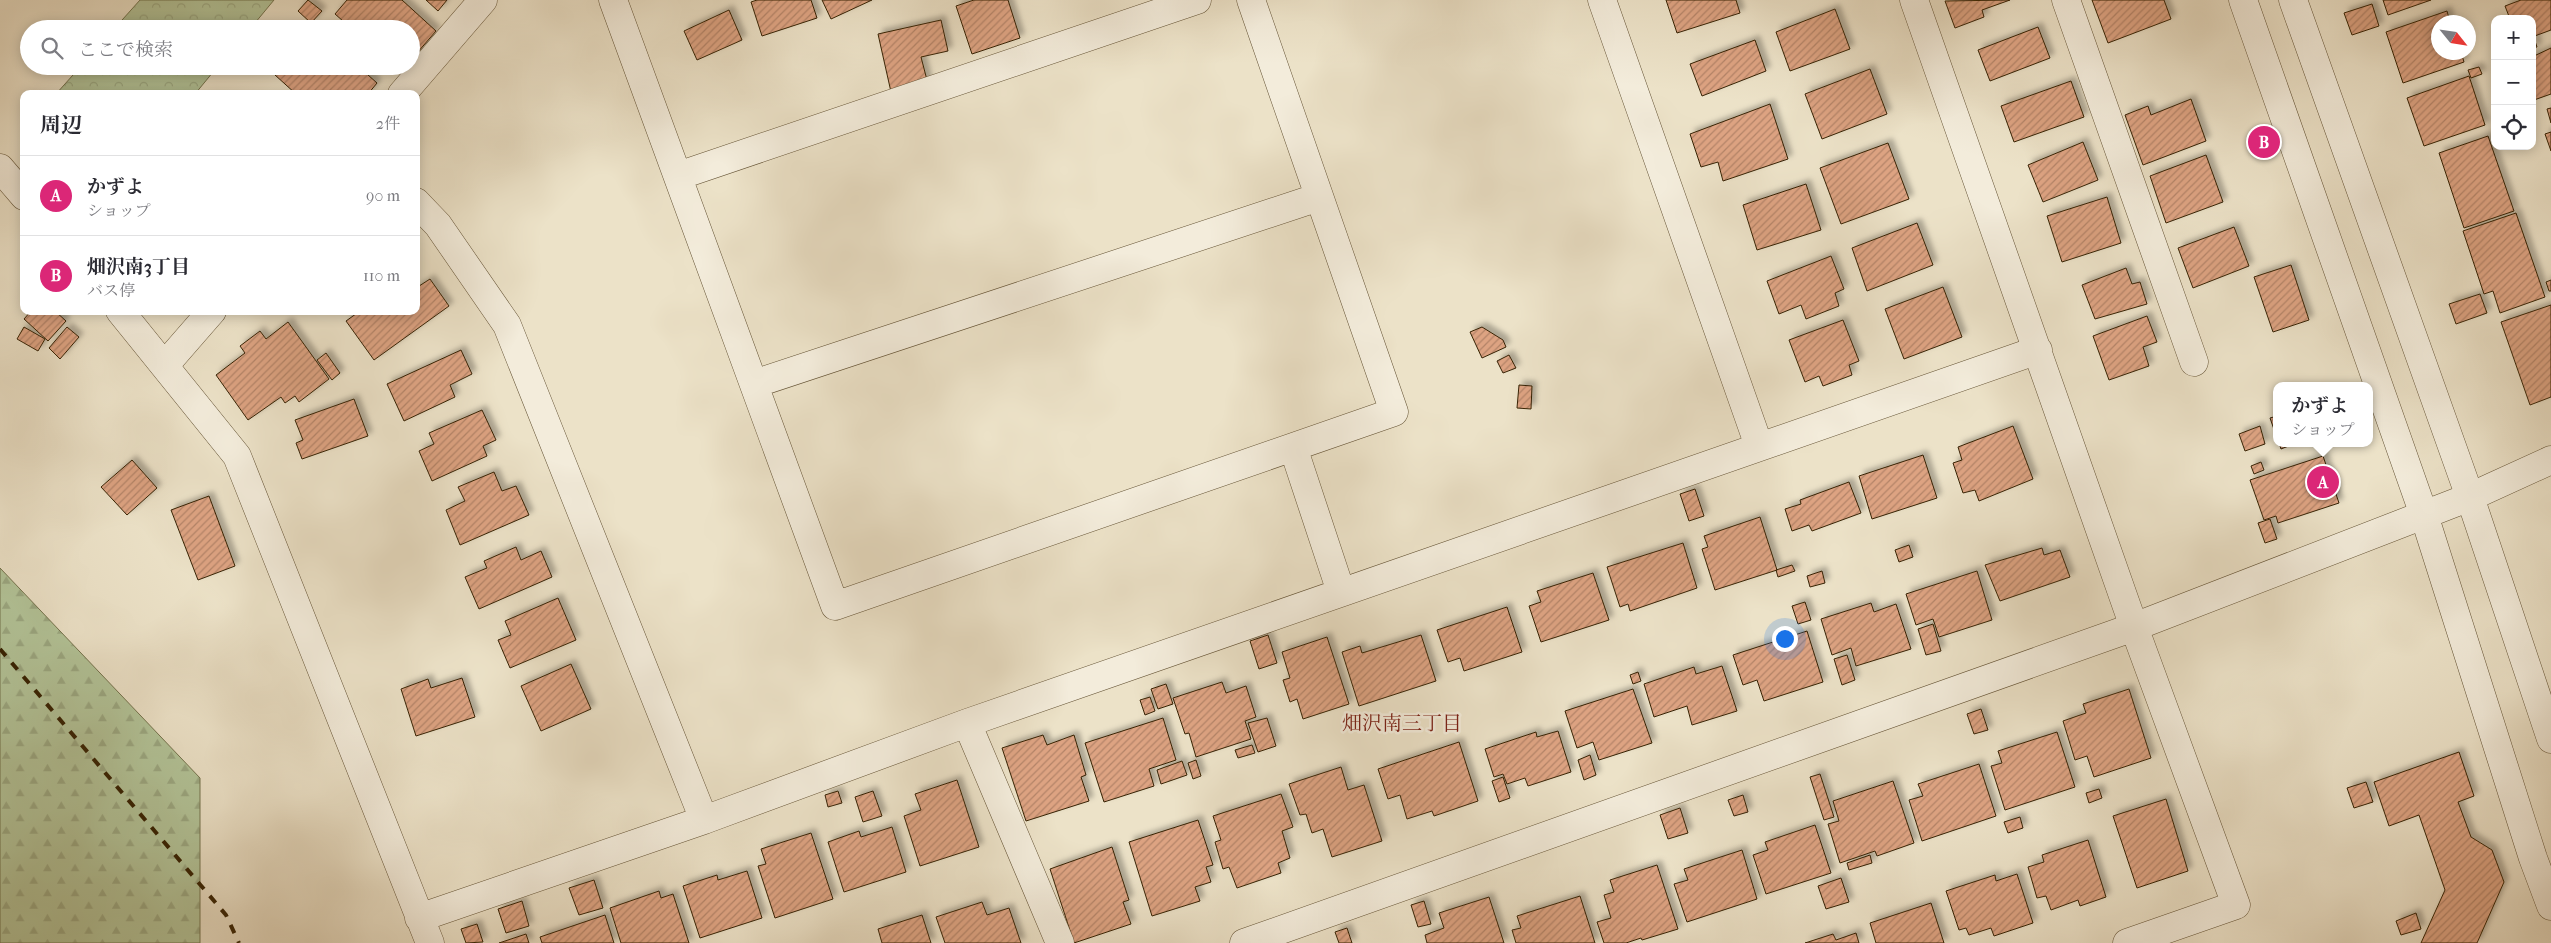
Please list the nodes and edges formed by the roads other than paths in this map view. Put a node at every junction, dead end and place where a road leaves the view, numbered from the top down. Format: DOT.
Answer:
graph roads {
  1 [pos="483,0"];
  2 [pos="613,0"];
  3 [pos="1197,0"];
  4 [pos="1251,0"];
  5 [pos="1602,0"];
  6 [pos="1914,0"];
  7 [pos="2066,0"];
  8 [pos="2243,0"];
  9 [pos="2293,0"];
  10 [pos="420,73"];
  11 [pos="418,75"];
  12 [pos="405,90"];
  13 [pos="0,168"];
  14 [pos="678,176"];
  15 [pos="20,191"];
  16 [pos="1319,197"];
  17 [pos="420,206"];
  18 [pos="123,315"];
  19 [pos="209,315"];
  20 [pos="2038,350"];
  21 [pos="2194,362"];
  22 [pos="165,365"];
  23 [pos="754,384"];
  24 [pos="1759,446"];
  25 [pos="1293,447"];
  26 [pos="2551,460"];
  27 [pos="2470,497"];
  28 [pos="2424,515"];
  29 [pos="1341,592"];
  30 [pos="2134,627"];
  31 [pos="967,723"];
  32 [pos="2551,739"];
  33 [pos="704,820"];
  34 [pos="2551,906"];
  35 [pos="419,918"];
  36 [pos="430,943"];
  37 [pos="1060,943"];
  38 [pos="1244,943"];
  39 [pos="2127,943"];
  1 -- 10 [label="street"];
  2 -- 14 [label="street"];
  3 -- 14 [label="street"];
  4 -- 16 [label="street"];
  5 -- 24 [label="street"];
  6 -- 20 [label="street"];
  7 -- 21 [label="street"];
  8 -- 28 [label="street"];
  9 -- 27 [label="street"];
  11 -- 12 [label="street"];
  13 -- 15 [label="street"];
  14 -- 23 [label="street"];
  16 -- 23 [label="street"];
  16 -- 25 [label="street"];
  17 -- 33 [label="street"];
  18 -- 22 [label="street"];
  19 -- 22 [label="street"];
  20 -- 24 [label="street"];
  20 -- 30 [label="street"];
  22 -- 35 [label="street"];
  23 -- 25 [label="street"];
  24 -- 29 [label="street"];
  25 -- 29 [label="street"];
  26 -- 27 [label="street"];
  27 -- 28 [label="street"];
  27 -- 32 [label="street"];
  28 -- 30 [label="street"];
  28 -- 34 [label="street"];
  29 -- 31 [label="street"];
  30 -- 38 [label="street"];
  30 -- 39 [label="street"];
  31 -- 33 [label="street"];
  31 -- 37 [label="street"];
  33 -- 35 [label="street"];
  35 -- 36 [label="street"];
}
